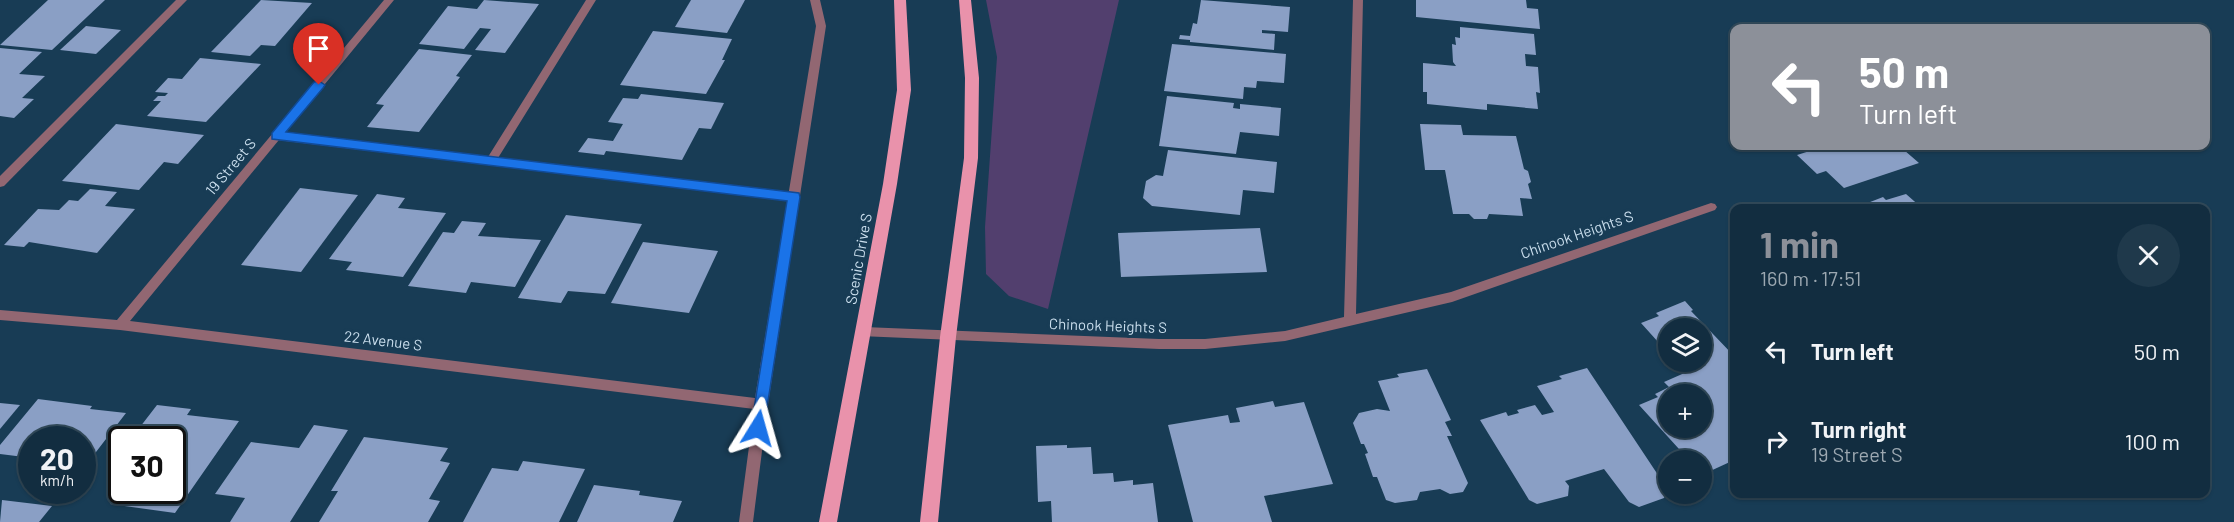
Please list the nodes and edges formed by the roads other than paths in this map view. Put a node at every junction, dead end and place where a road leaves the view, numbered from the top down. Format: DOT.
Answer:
graph roads {
  1 [pos="182,0"];
  2 [pos="389,0"];
  3 [pos="591,0"];
  4 [pos="815,0"];
  5 [pos="900,0"];
  6 [pos="965,0"];
  7 [pos="1358,0"];
  8 [pos="277,136"];
  9 [pos="492,161"];
  10 [pos="0,183"];
  11 [pos="794,197"];
  12 [pos="1711,207"];
  13 [pos="0,315"];
  14 [pos="1350,321"];
  15 [pos="120,326"];
  16 [pos="864,332"];
  17 [pos="948,337"];
  18 [pos="761,404"];
  19 [pos="746,522"];
  20 [pos="828,522"];
  21 [pos="929,522"];
  1 -- 10 [label="street"];
  2 -- 8 [label="street, 19 Street S"];
  3 -- 9 [label="street"];
  4 -- 11 [label="street"];
  5 -- 16 [label="main road, Scenic Drive S"];
  6 -- 17 [label="main road"];
  7 -- 14 [label="street"];
  8 -- 9 [label="street"];
  8 -- 15 [label="street, 19 Street S"];
  9 -- 11 [label="street"];
  11 -- 18 [label="street"];
  12 -- 14 [label="street, Chinook Heights S"];
  13 -- 15 [label="street, 22 Avenue S"];
  14 -- 17 [label="street, Chinook Heights S"];
  15 -- 18 [label="street, 22 Avenue S"];
  16 -- 17 [label="street, Chinook Heights S"];
  16 -- 20 [label="main road, Scenic Drive S"];
  17 -- 21 [label="main road"];
  18 -- 19 [label="street"];
}
